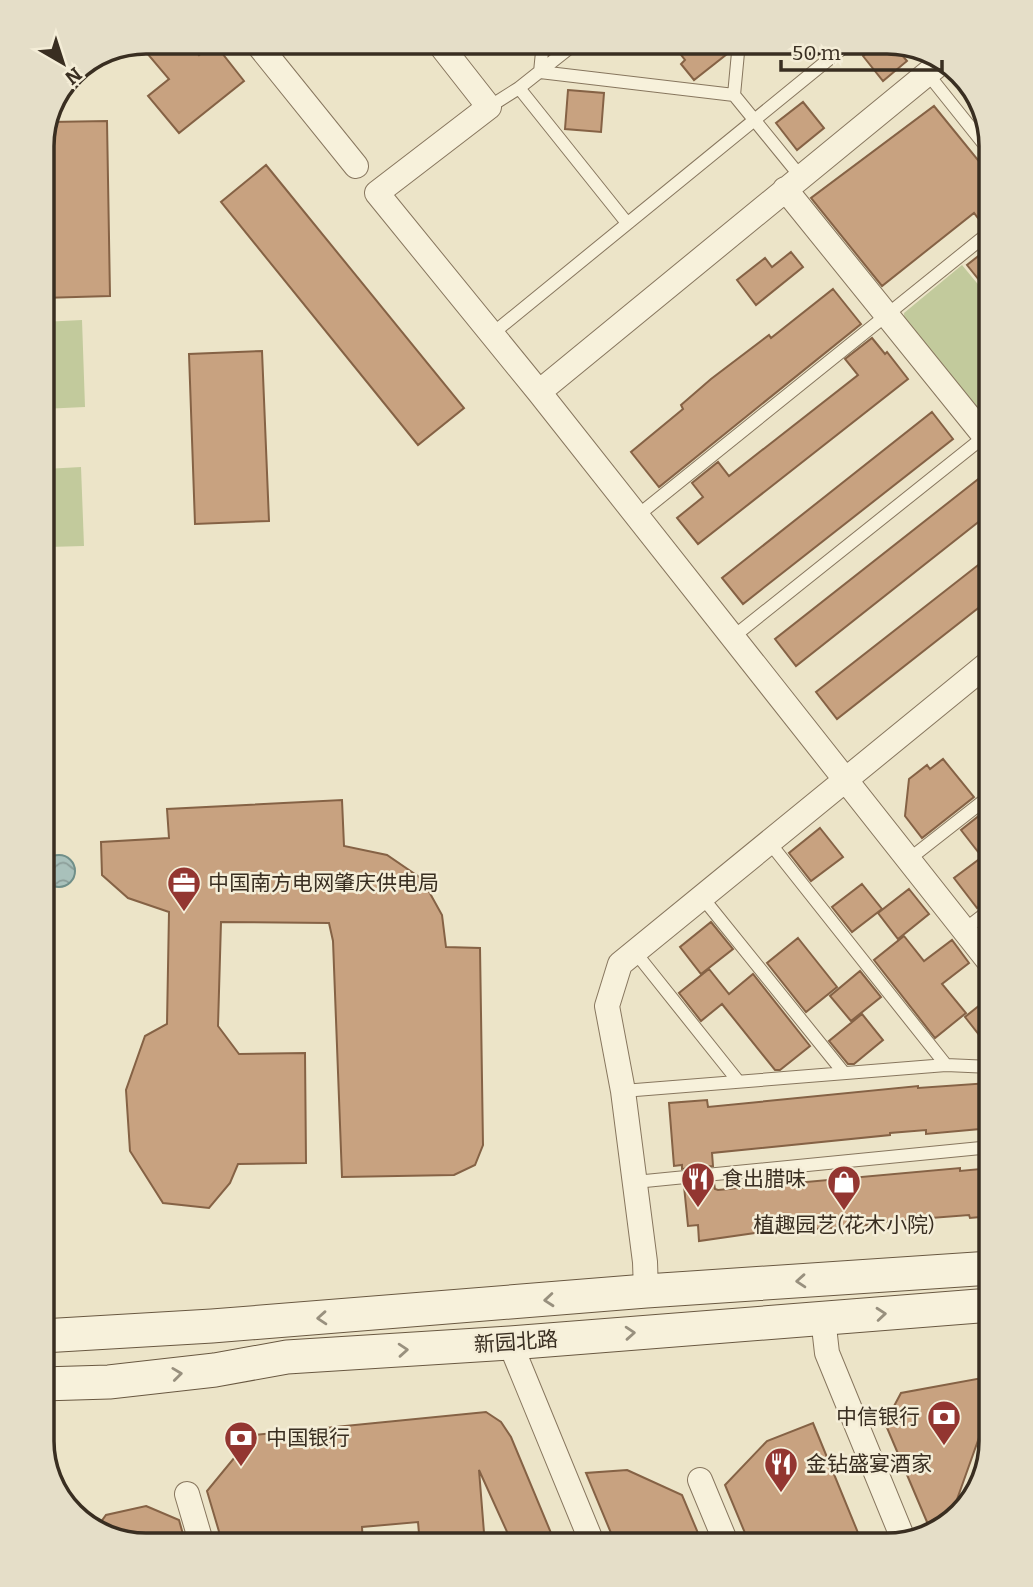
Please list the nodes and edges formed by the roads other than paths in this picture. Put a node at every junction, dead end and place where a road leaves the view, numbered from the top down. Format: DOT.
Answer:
graph roads {
  1 [pos="266,54"];
  2 [pos="447,54"];
  3 [pos="542,54"];
  4 [pos="562,54"];
  5 [pos="738,54"];
  6 [pos="836,54"];
  7 [pos="933,67"];
  8 [pos="937,70"];
  9 [pos="540,72"];
  10 [pos="519,88"];
  11 [pos="734,95"];
  12 [pos="489,107"];
  13 [pos="755,121"];
  14 [pos="977,132"];
  15 [pos="356,166"];
  16 [pos="793,182"];
  17 [pos="627,223"];
  18 [pos="979,240"];
  19 [pos="887,314"];
  20 [pos="492,334"];
  21 [pos="539,392"];
  22 [pos="979,429"];
  23 [pos="979,447"];
  24 [pos="637,516"];
  25 [pos="733,637"];
  26 [pos="979,671"];
  27 [pos="845,779"];
  28 [pos="979,804"];
  29 [pos="769,842"];
  30 [pos="908,860"];
  31 [pos="702,897"];
  32 [pos="979,918"];
  33 [pos="964,930"];
  34 [pos="979,949"];
  35 [pos="635,951"];
  36 [pos="946,1065"];
  37 [pos="979,1066"];
  38 [pos="844,1073"];
  39 [pos="738,1081"];
  40 [pos="623,1091"];
  41 [pos="979,1148"];
  42 [pos="635,1182"];
  43 [pos="979,1269"];
  44 [pos="646,1291"];
  45 [pos="979,1306"];
  46 [pos="823,1318"];
  47 [pos="54,1320"];
  48 [pos="212,1326"];
  49 [pos="85,1333"];
  50 [pos="54,1335"];
  51 [pos="510,1343"];
  52 [pos="215,1370"];
  53 [pos="109,1382"];
  54 [pos="54,1384"];
  55 [pos="54,1402"];
  56 [pos="700,1480"];
  57 [pos="187,1494"];
  58 [pos="900,1531"];
  59 [pos="198,1533"];
  60 [pos="588,1533"];
  61 [pos="722,1533"];
  1 -- 15 [label="street"];
  2 -- 12 [label="street"];
  3 -- 9 [label="lane"];
  4 -- 9 [label="lane"];
  5 -- 11 [label="lane"];
  6 -- 13 [label="lane"];
  7 -- 16 [label="street"];
  8 -- 14 [label="lane"];
  9 -- 10 [label="lane"];
  9 -- 11 [label="lane"];
  10 -- 12 [label="lane"];
  10 -- 17 [label="lane"];
  11 -- 13 [label="lane"];
  12 -- 20 [label="street"];
  13 -- 16 [label="lane"];
  13 -- 17 [label="lane"];
  16 -- 19 [label="street"];
  16 -- 21 [label="street"];
  17 -- 20 [label="lane"];
  18 -- 19 [label="lane"];
  19 -- 22 [label="street"];
  19 -- 24 [label="lane"];
  20 -- 21 [label="street"];
  21 -- 24 [label="street"];
  23 -- 25 [label="lane"];
  24 -- 25 [label="street"];
  25 -- 27 [label="street"];
  26 -- 27 [label="street"];
  27 -- 29 [label="street"];
  27 -- 30 [label="street"];
  28 -- 30 [label="lane"];
  29 -- 31 [label="street"];
  29 -- 36 [label="lane"];
  30 -- 33 [label="street"];
  31 -- 35 [label="street"];
  31 -- 38 [label="lane"];
  32 -- 33 [label="lane"];
  33 -- 34 [label="street"];
  35 -- 39 [label="lane"];
  35 -- 40 [label="street"];
  36 -- 37 [label="lane"];
  36 -- 38 [label="lane"];
  38 -- 39 [label="lane"];
  39 -- 40 [label="lane"];
  40 -- 42 [label="street"];
  41 -- 42 [label="lane"];
  42 -- 44 [label="street"];
  43 -- 44 [label="main road, 新园北路, one-way"];
  44 -- 48 [label="main road, 新园北路, one-way"];
  46 -- 45 [label="main road, 新园北路, one-way"];
  51 -- 46 [label="main road, 新园北路, one-way"];
  46 -- 58 [label="street"];
  47 -- 49 [label="main road"];
  48 -- 49 [label="main road, 新园北路"];
  48 -- 52 [label="main road"];
  49 -- 50 [label="main road, 新园北路"];
  52 -- 51 [label="main road, 新园北路, one-way"];
  51 -- 60 [label="street"];
  53 -- 52 [label="main road, 新园北路, one-way"];
  53 -- 54 [label="main road, 新园北路"];
  53 -- 55 [label="main road"];
  56 -- 61 [label="street"];
  57 -- 59 [label="street"];
}
